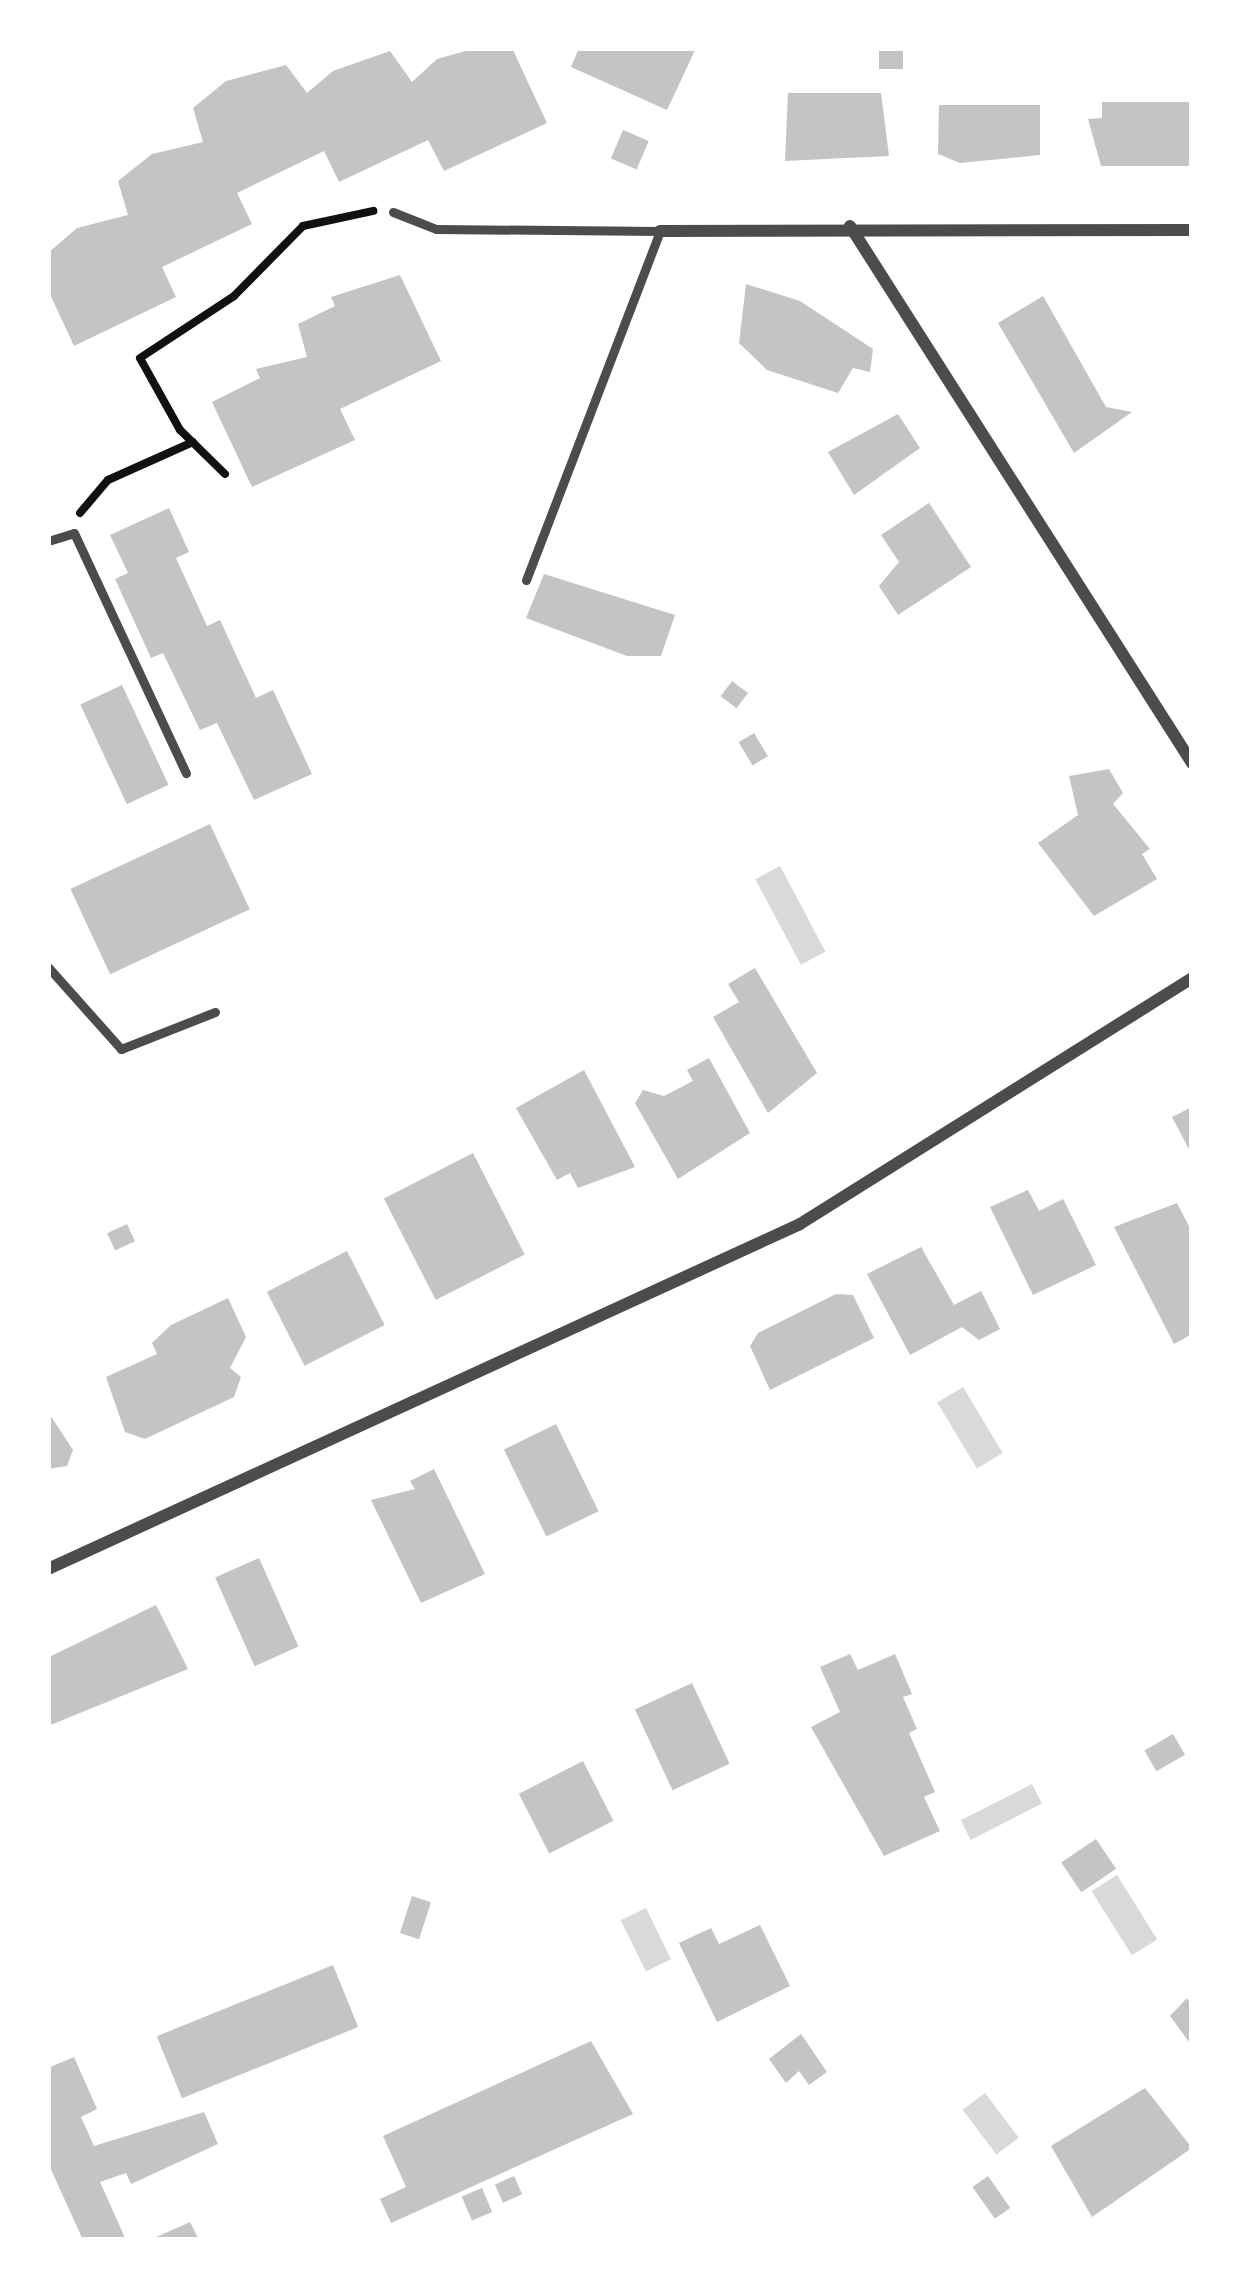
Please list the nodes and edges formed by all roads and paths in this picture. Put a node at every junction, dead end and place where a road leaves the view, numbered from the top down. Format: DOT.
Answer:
graph roads {
  1 [pos="393,212"];
  2 [pos="850,226"];
  3 [pos="660,230"];
  4 [pos="1192,230"];
  5 [pos="193,442"];
  6 [pos="225,474"];
  7 [pos="74,532"];
  8 [pos="48,541"];
  9 [pos="526,580"];
  10 [pos="1192,763"];
  11 [pos="185,773"];
  12 [pos="48,967"];
  13 [pos="1192,978"];
  14 [pos="215,1012"];
  15 [pos="48,1569"];
  1 -- 3 [label="lane"];
  1 -- 5 [label="path"];
  2 -- 3 [label="street"];
  2 -- 4 [label="street"];
  2 -- 10 [label="street"];
  3 -- 9 [label="lane"];
  5 -- 6 [label="path"];
  5 -- 7 [label="path"];
  7 -- 8 [label="lane"];
  7 -- 11 [label="lane"];
  12 -- 14 [label="lane"];
  13 -- 15 [label="street"];
}
